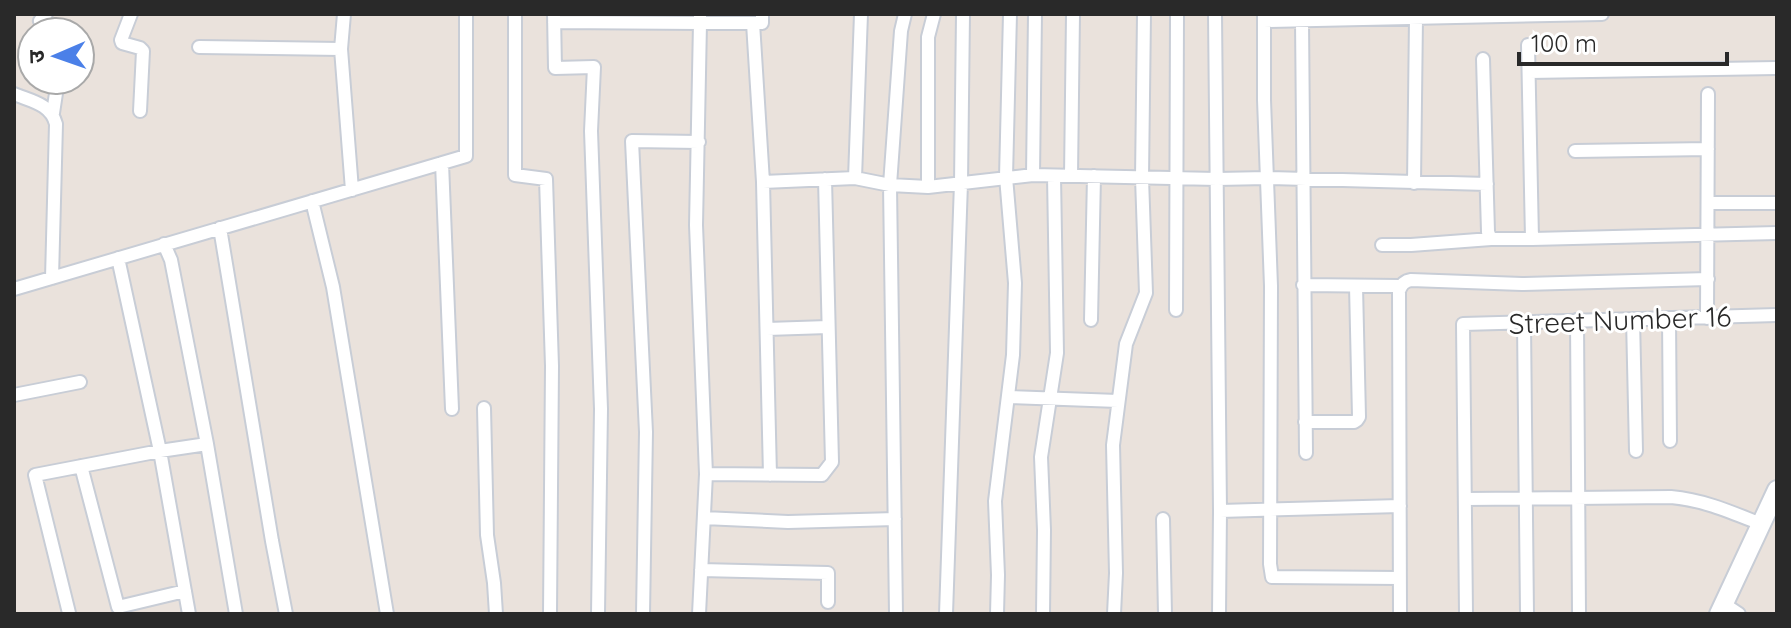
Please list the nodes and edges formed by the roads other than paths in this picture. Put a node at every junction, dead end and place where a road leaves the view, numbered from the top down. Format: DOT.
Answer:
graph roads {
  1 [pos="131,14"];
  2 [pos="344,14"];
  3 [pos="466,14"];
  4 [pos="515,14"];
  5 [pos="861,14"];
  6 [pos="905,14"];
  7 [pos="934,14"];
  8 [pos="963,14"];
  9 [pos="1010,14"];
  10 [pos="1035,14"];
  11 [pos="1073,14"];
  12 [pos="1144,14"];
  13 [pos="1177,14"];
  14 [pos="1215,14"];
  15 [pos="1602,14"];
  16 [pos="554,18"];
  17 [pos="700,18"];
  18 [pos="1264,18"];
  19 [pos="1416,18"];
  20 [pos="757,19"];
  21 [pos="1302,21"];
  22 [pos="1528,45"];
  23 [pos="199,47"];
  24 [pos="341,49"];
  25 [pos="1483,59"];
  26 [pos="1777,68"];
  27 [pos="1529,72"];
  28 [pos="14,94"];
  29 [pos="1708,94"];
  30 [pos="56,96"];
  31 [pos="140,111"];
  32 [pos="53,113"];
  33 [pos="699,142"];
  34 [pos="1708,149"];
  35 [pos="1575,151"];
  36 [pos="442,163"];
  37 [pos="1033,175"];
  38 [pos="1054,176"];
  39 [pos="1071,176"];
  40 [pos="1094,176"];
  41 [pos="1006,177"];
  42 [pos="855,178"];
  43 [pos="1142,178"];
  44 [pos="1175,178"];
  45 [pos="1267,178"];
  46 [pos="825,179"];
  47 [pos="1217,179"];
  48 [pos="1303,180"];
  49 [pos="763,182"];
  50 [pos="961,183"];
  51 [pos="1414,183"];
  52 [pos="1487,184"];
  53 [pos="890,185"];
  54 [pos="928,187"];
  55 [pos="352,190"];
  56 [pos="312,201"];
  57 [pos="1708,203"];
  58 [pos="1777,203"];
  59 [pos="220,228"];
  60 [pos="1777,233"];
  61 [pos="1708,235"];
  62 [pos="1491,239"];
  63 [pos="1532,239"];
  64 [pos="164,244"];
  65 [pos="1382,245"];
  66 [pos="118,258"];
  67 [pos="52,278"];
  68 [pos="1708,279"];
  69 [pos="1303,285"];
  70 [pos="1356,286"];
  71 [pos="1400,286"];
  72 [pos="14,289"];
  73 [pos="1176,310"];
  74 [pos="1777,315"];
  75 [pos="1669,318"];
  76 [pos="1707,318"];
  77 [pos="1633,319"];
  78 [pos="1091,320"];
  79 [pos="1577,320"];
  80 [pos="1524,323"];
  81 [pos="828,327"];
  82 [pos="767,329"];
  83 [pos="80,382"];
  84 [pos="14,395"];
  85 [pos="1008,397"];
  86 [pos="1050,398"];
  87 [pos="1118,401"];
  88 [pos="484,408"];
  89 [pos="452,409"];
  90 [pos="1305,422"];
  91 [pos="1670,441"];
  92 [pos="207,444"];
  93 [pos="160,451"];
  94 [pos="1636,451"];
  95 [pos="1306,453"];
  96 [pos="81,466"];
  97 [pos="706,474"];
  98 [pos="770,475"];
  99 [pos="1777,490"];
  100 [pos="1579,497"];
  101 [pos="1525,498"];
  102 [pos="1465,499"];
  103 [pos="1400,506"];
  104 [pos="1270,509"];
  105 [pos="1220,511"];
  106 [pos="704,518"];
  107 [pos="895,519"];
  108 [pos="1163,519"];
  109 [pos="1761,524"];
  110 [pos="701,570"];
  111 [pos="1400,578"];
  112 [pos="185,591"];
  113 [pos="828,602"];
  114 [pos="1727,611"];
  115 [pos="69,613"];
  116 [pos="189,614"];
  117 [pos="236,614"];
  118 [pos="286,614"];
  119 [pos="387,614"];
  120 [pos="496,614"];
  121 [pos="550,614"];
  122 [pos="598,614"];
  123 [pos="643,614"];
  124 [pos="699,614"];
  125 [pos="896,614"];
  126 [pos="946,614"];
  127 [pos="997,614"];
  128 [pos="1043,614"];
  129 [pos="1114,614"];
  130 [pos="1165,614"];
  131 [pos="1219,614"];
  132 [pos="1400,614"];
  133 [pos="1466,614"];
  134 [pos="1527,614"];
  135 [pos="1579,614"];
  1 -- 31 [label="street"];
  2 -- 24 [label="street"];
  3 -- 36 [label="street"];
  4 -- 121 [label="street"];
  5 -- 42 [label="street"];
  6 -- 53 [label="street"];
  7 -- 54 [label="street"];
  8 -- 50 [label="street"];
  9 -- 41 [label="street"];
  10 -- 37 [label="street"];
  11 -- 39 [label="street"];
  12 -- 43 [label="street"];
  13 -- 44 [label="street"];
  14 -- 47 [label="street"];
  15 -- 19 [label="street"];
  16 -- 17 [label="street"];
  16 -- 122 [label="street"];
  17 -- 20 [label="street"];
  17 -- 33 [label="street"];
  18 -- 21 [label="street"];
  18 -- 45 [label="street"];
  19 -- 21 [label="street"];
  19 -- 51 [label="street"];
  20 -- 49 [label="street"];
  21 -- 48 [label="street"];
  22 -- 27 [label="street"];
  23 -- 24 [label="street"];
  24 -- 55 [label="street"];
  25 -- 52 [label="street"];
  26 -- 27 [label="street"];
  27 -- 63 [label="street"];
  28 -- 32 [label="street"];
  29 -- 34 [label="street"];
  30 -- 32 [label="street"];
  32 -- 67 [label="street"];
  33 -- 97 [label="street"];
  33 -- 123 [label="street"];
  34 -- 35 [label="street"];
  34 -- 57 [label="street"];
  36 -- 55 [label="street"];
  36 -- 89 [label="street"];
  37 -- 38 [label="street"];
  37 -- 41 [label="street"];
  38 -- 39 [label="street"];
  38 -- 86 [label="street"];
  39 -- 40 [label="street"];
  40 -- 43 [label="street"];
  40 -- 78 [label="street"];
  41 -- 50 [label="street"];
  41 -- 85 [label="street"];
  42 -- 46 [label="street"];
  42 -- 53 [label="street"];
  43 -- 44 [label="street"];
  43 -- 87 [label="street"];
  44 -- 47 [label="street"];
  44 -- 73 [label="street"];
  45 -- 47 [label="street"];
  45 -- 48 [label="street"];
  45 -- 104 [label="street"];
  46 -- 49 [label="street"];
  46 -- 81 [label="street"];
  47 -- 105 [label="street"];
  48 -- 51 [label="street"];
  48 -- 69 [label="street"];
  49 -- 82 [label="street"];
  50 -- 54 [label="street"];
  50 -- 126 [label="street"];
  51 -- 52 [label="street"];
  52 -- 62 [label="street"];
  53 -- 54 [label="street"];
  53 -- 107 [label="street"];
  55 -- 56 [label="street"];
  56 -- 59 [label="street"];
  56 -- 119 [label="street"];
  57 -- 58 [label="street"];
  57 -- 61 [label="street"];
  59 -- 64 [label="street"];
  59 -- 118 [label="street"];
  60 -- 61 [label="street"];
  61 -- 63 [label="street"];
  61 -- 68 [label="street"];
  62 -- 63 [label="street"];
  62 -- 65 [label="street"];
  64 -- 66 [label="street"];
  64 -- 92 [label="street"];
  66 -- 67 [label="street"];
  66 -- 93 [label="street"];
  67 -- 72 [label="street"];
  68 -- 71 [label="street"];
  68 -- 76 [label="street"];
  69 -- 70 [label="street"];
  69 -- 90 [label="street"];
  70 -- 71 [label="street"];
  70 -- 90 [label="street"];
  71 -- 103 [label="street"];
  74 -- 76 [label="street, Street Number 16"];
  75 -- 76 [label="street, Street Number 16"];
  75 -- 77 [label="street, Street Number 16"];
  75 -- 91 [label="street"];
  77 -- 79 [label="street, Street Number 16"];
  77 -- 94 [label="street"];
  79 -- 80 [label="street, Street Number 16"];
  79 -- 100 [label="street"];
  80 -- 101 [label="street"];
  80 -- 102 [label="street, Street Number 16"];
  81 -- 82 [label="street"];
  81 -- 98 [label="street"];
  82 -- 98 [label="street"];
  83 -- 84 [label="street"];
  85 -- 86 [label="street"];
  85 -- 127 [label="street"];
  86 -- 87 [label="street"];
  86 -- 128 [label="street"];
  87 -- 129 [label="street"];
  88 -- 120 [label="street"];
  90 -- 95 [label="street"];
  92 -- 93 [label="street"];
  92 -- 117 [label="street"];
  93 -- 96 [label="street"];
  93 -- 112 [label="street"];
  96 -- 112 [label="street"];
  96 -- 115 [label="street"];
  97 -- 98 [label="street"];
  97 -- 106 [label="street"];
  99 -- 109 [label="street"];
  100 -- 101 [label="street"];
  100 -- 109 [label="street"];
  100 -- 135 [label="street"];
  101 -- 102 [label="street"];
  101 -- 134 [label="street"];
  102 -- 133 [label="street"];
  103 -- 104 [label="street"];
  103 -- 111 [label="street"];
  104 -- 105 [label="street"];
  104 -- 111 [label="street"];
  105 -- 131 [label="street"];
  106 -- 107 [label="street"];
  106 -- 110 [label="street"];
  107 -- 125 [label="street"];
  108 -- 130 [label="street"];
  109 -- 114 [label="street"];
  110 -- 113 [label="street"];
  110 -- 124 [label="street"];
  111 -- 132 [label="street"];
  112 -- 116 [label="street"];
}
